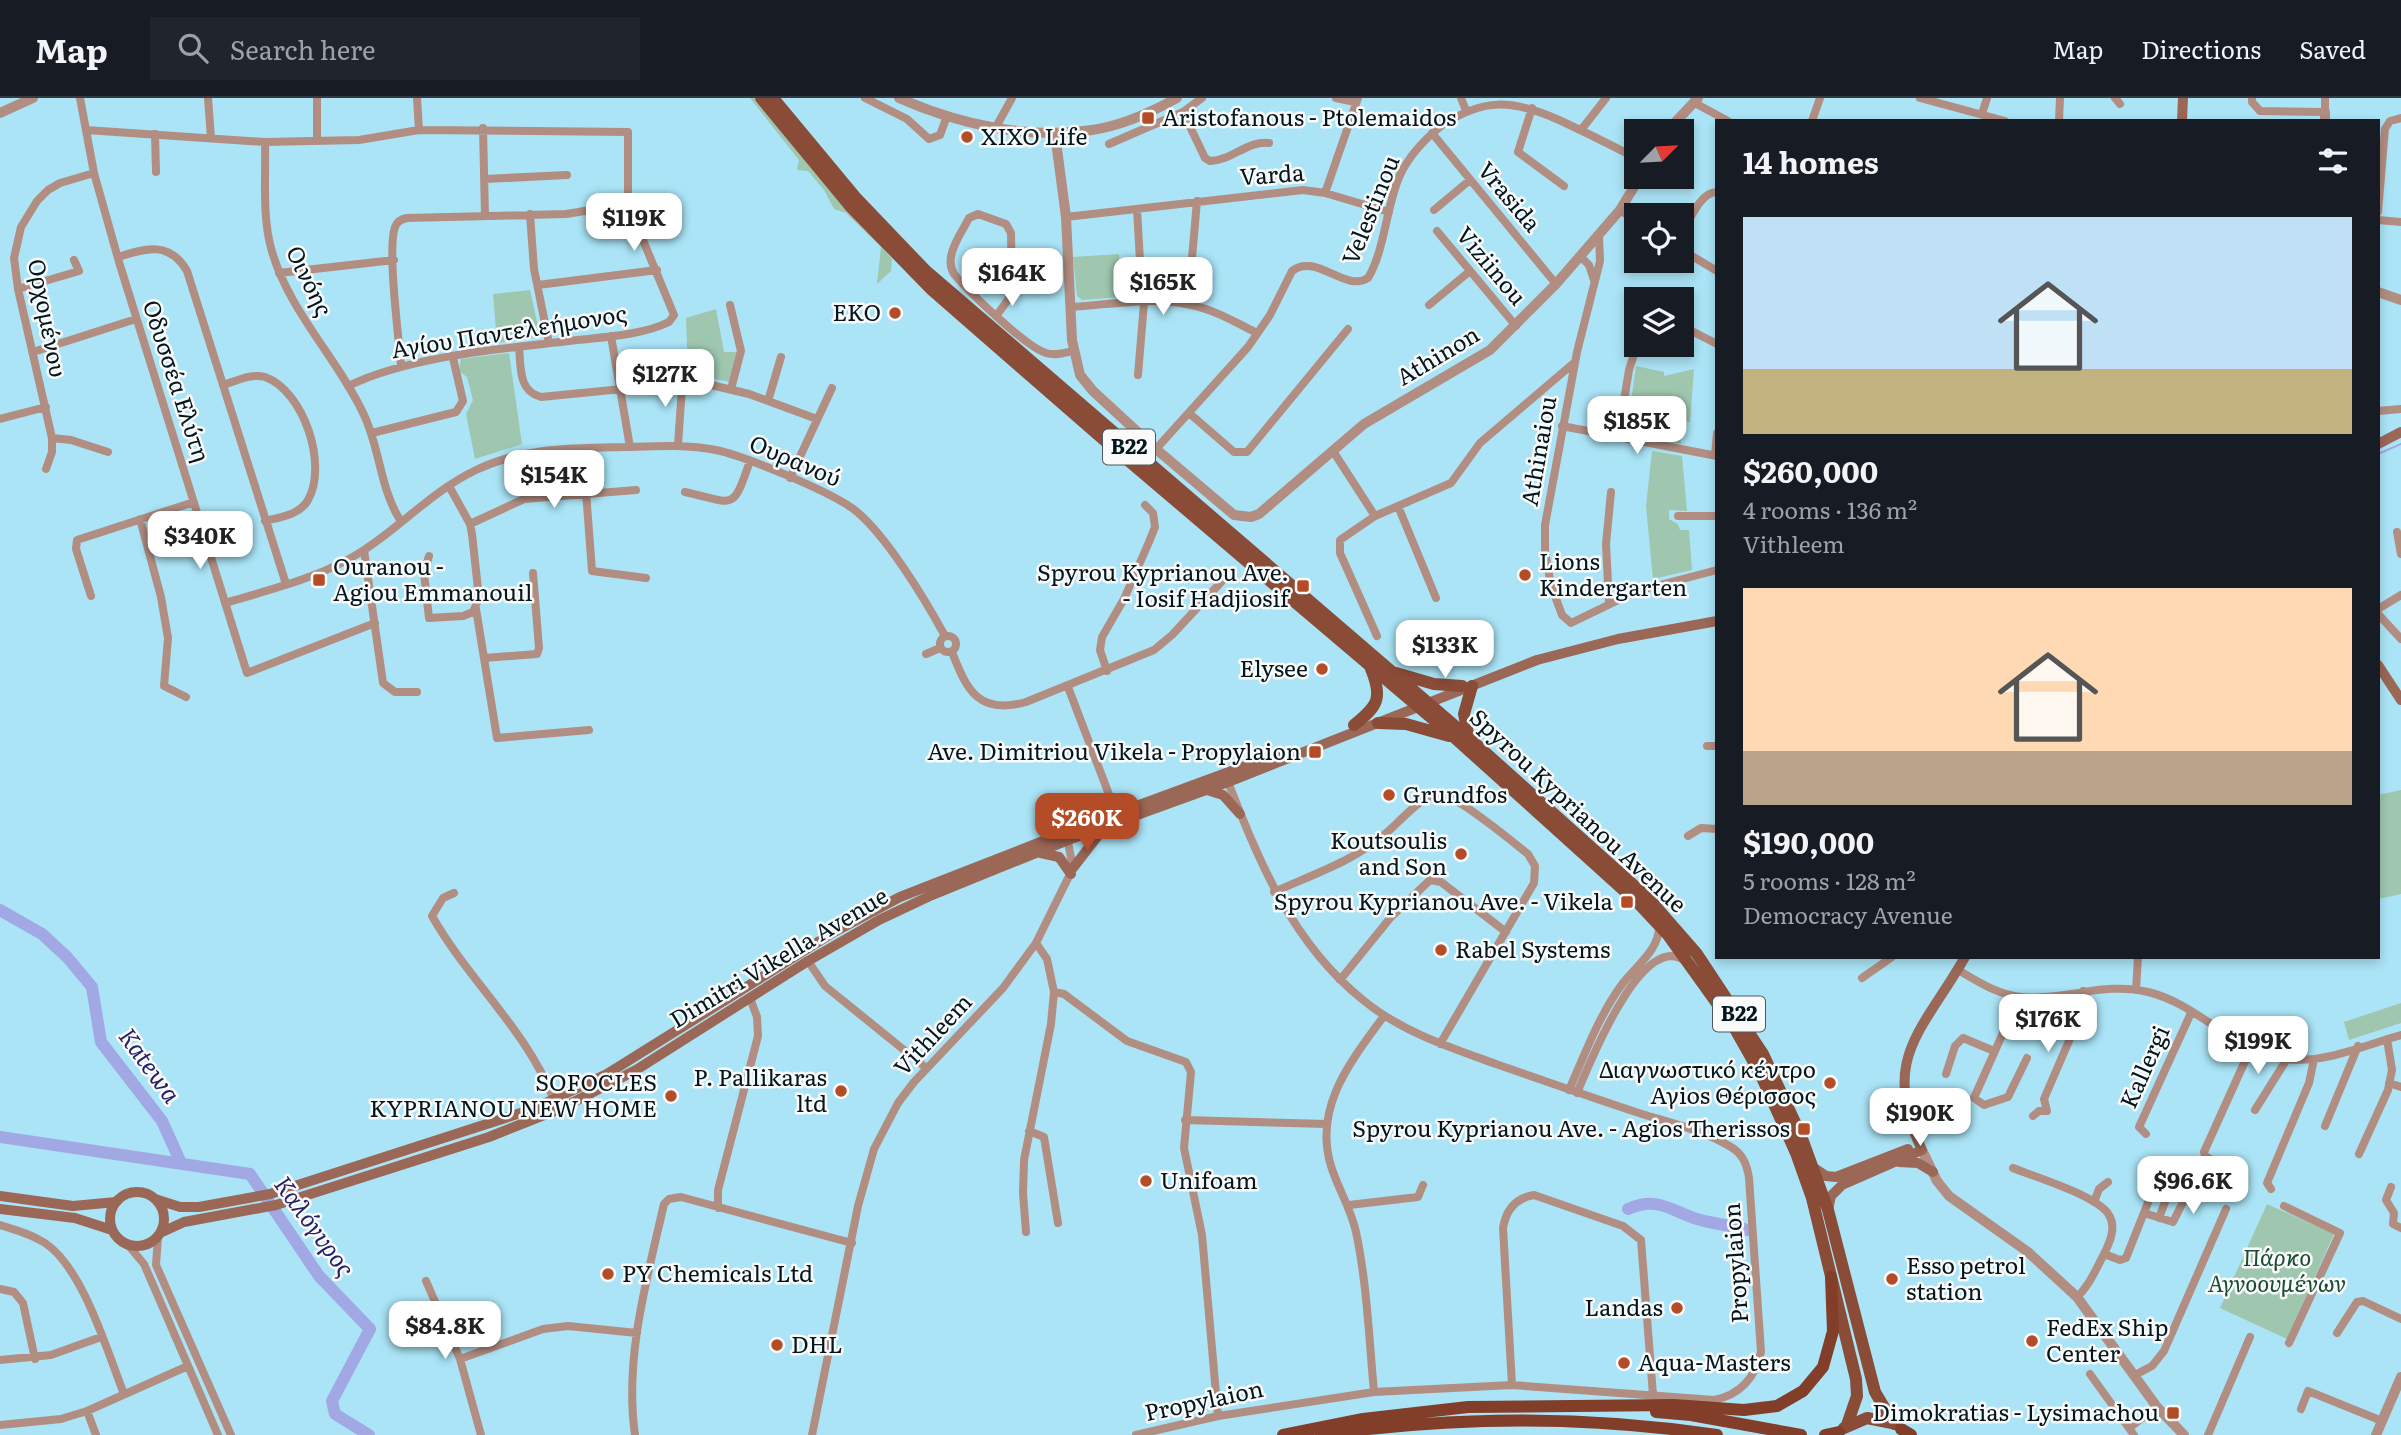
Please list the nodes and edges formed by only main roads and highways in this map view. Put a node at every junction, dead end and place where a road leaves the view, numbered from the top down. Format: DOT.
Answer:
graph roads {
  1 [pos="761,98"];
  2 [pos="773,98"];
  3 [pos="2183,98"];
  4 [pos="2182,119"];
  5 [pos="2401,432"];
  6 [pos="2380,443"];
  7 [pos="1231,540"];
  8 [pos="1715,621"];
  9 [pos="1370,666"];
  10 [pos="2380,668"];
  11 [pos="1390,670"];
  12 [pos="1467,686"];
  13 [pos="2401,700"];
  14 [pos="1421,704"];
  15 [pos="1378,723"];
  16 [pos="1354,725"];
  17 [pos="1462,738"];
  18 [pos="1226,778"];
  19 [pos="1206,790"];
  20 [pos="1241,814"];
  21 [pos="1118,817"];
  22 [pos="1106,826"];
  23 [pos="1067,836"];
  24 [pos="1036,853"];
  25 [pos="1964,959"];
  26 [pos="1912,1125"];
  27 [pos="1892,1159"];
  28 [pos="1814,1168"];
  29 [pos="1933,1172"];
  30 [pos="0,1196"];
  31 [pos="155,1199"];
  32 [pos="116,1202"];
  33 [pos="0,1209"];
  34 [pos="1828,1210"];
  35 [pos="112,1230"];
  36 [pos="159,1235"];
  37 [pos="1831,1277"];
  38 [pos="1586,1406"];
  39 [pos="1840,1431"];
  40 [pos="1903,1431"];
  41 [pos="1283,1435"];
  42 [pos="1321,1435"];
  43 [pos="1717,1435"];
  44 [pos="1801,1435"];
  45 [pos="1825,1435"];
  1 -- 7 [label="main road, Spyrou Kyprianou Avenue / B22"];
  2 -- 7 [label="main road, Spyrou Kyprianou Avenue / B22"];
  3 -- 4 [label="main road"];
  5 -- 6 [label="main road"];
  7 -- 9 [label="main road, Spyrou Kyprianou Avenue / B22"];
  7 -- 11 [label="main road, Spyrou Kyprianou Avenue / B22"];
  8 -- 12 [label="main road"];
  9 -- 14 [label="main road, Spyrou Kyprianou Avenue / B22"];
  9 -- 16 [label="main road"];
  10 -- 13 [label="main road"];
  11 -- 12 [label="main road"];
  11 -- 14 [label="main road, Spyrou Kyprianou Avenue / B22"];
  12 -- 14 [label="main road"];
  12 -- 17 [label="main road"];
  14 -- 15 [label="main road, Dimitri Vikella Avenue"];
  14 -- 16 [label="main road, Dimitri Vikella Avenue"];
  14 -- 17 [label="main road, Spyrou Kyprianou Avenue / B22"];
  15 -- 17 [label="main road"];
  15 -- 18 [label="main road, Dimitri Vikella Avenue"];
  16 -- 18 [label="main road, Dimitri Vikella Avenue"];
  17 -- 28 [label="main road, Spyrou Kyprianou Avenue / B22"];
  17 -- 37 [label="main road, Spyrou Kyprianou Avenue / B22"];
  18 -- 19 [label="main road, Dimitri Vikella Avenue"];
  18 -- 21 [label="main road, Dimitri Vikella Avenue"];
  19 -- 20 [label="main road"];
  19 -- 21 [label="main road, Dimitri Vikella Avenue"];
  21 -- 22 [label="main road, Dimitri Vikella Avenue"];
  21 -- 23 [label="main road, Dimitri Vikella Avenue"];
  22 -- 23 [label="main road, Dimitri Vikella Avenue"];
  22 -- 24 [label="main road"];
  23 -- 24 [label="main road, Dimitri Vikella Avenue"];
  23 -- 31 [label="main road, Dimitri Vikella Avenue"];
  24 -- 36 [label="main road, Dimitri Vikella Avenue"];
  25 -- 26 [label="main road"];
  26 -- 27 [label="main road"];
  26 -- 27 [label="main road"];
  27 -- 28 [label="main road"];
  27 -- 29 [label="main road"];
  27 -- 34 [label="main road"];
  28 -- 34 [label="main road, Spyrou Kyprianou Avenue / B22"];
  30 -- 32 [label="main road"];
  31 -- 32 [label="main road"];
  31 -- 36 [label="main road"];
  32 -- 35 [label="main road"];
  33 -- 35 [label="main road"];
  34 -- 40 [label="main road, Spyrou Kyprianou Avenue / B22"];
  35 -- 36 [label="main road"];
  37 -- 38 [label="highway"];
  37 -- 39 [label="main road, Spyrou Kyprianou Avenue / B22"];
  38 -- 41 [label="highway"];
  38 -- 44 [label="highway"];
  39 -- 40 [label="main road, B22"];
  39 -- 45 [label="highway"];
  42 -- 43 [label="highway"];
}
